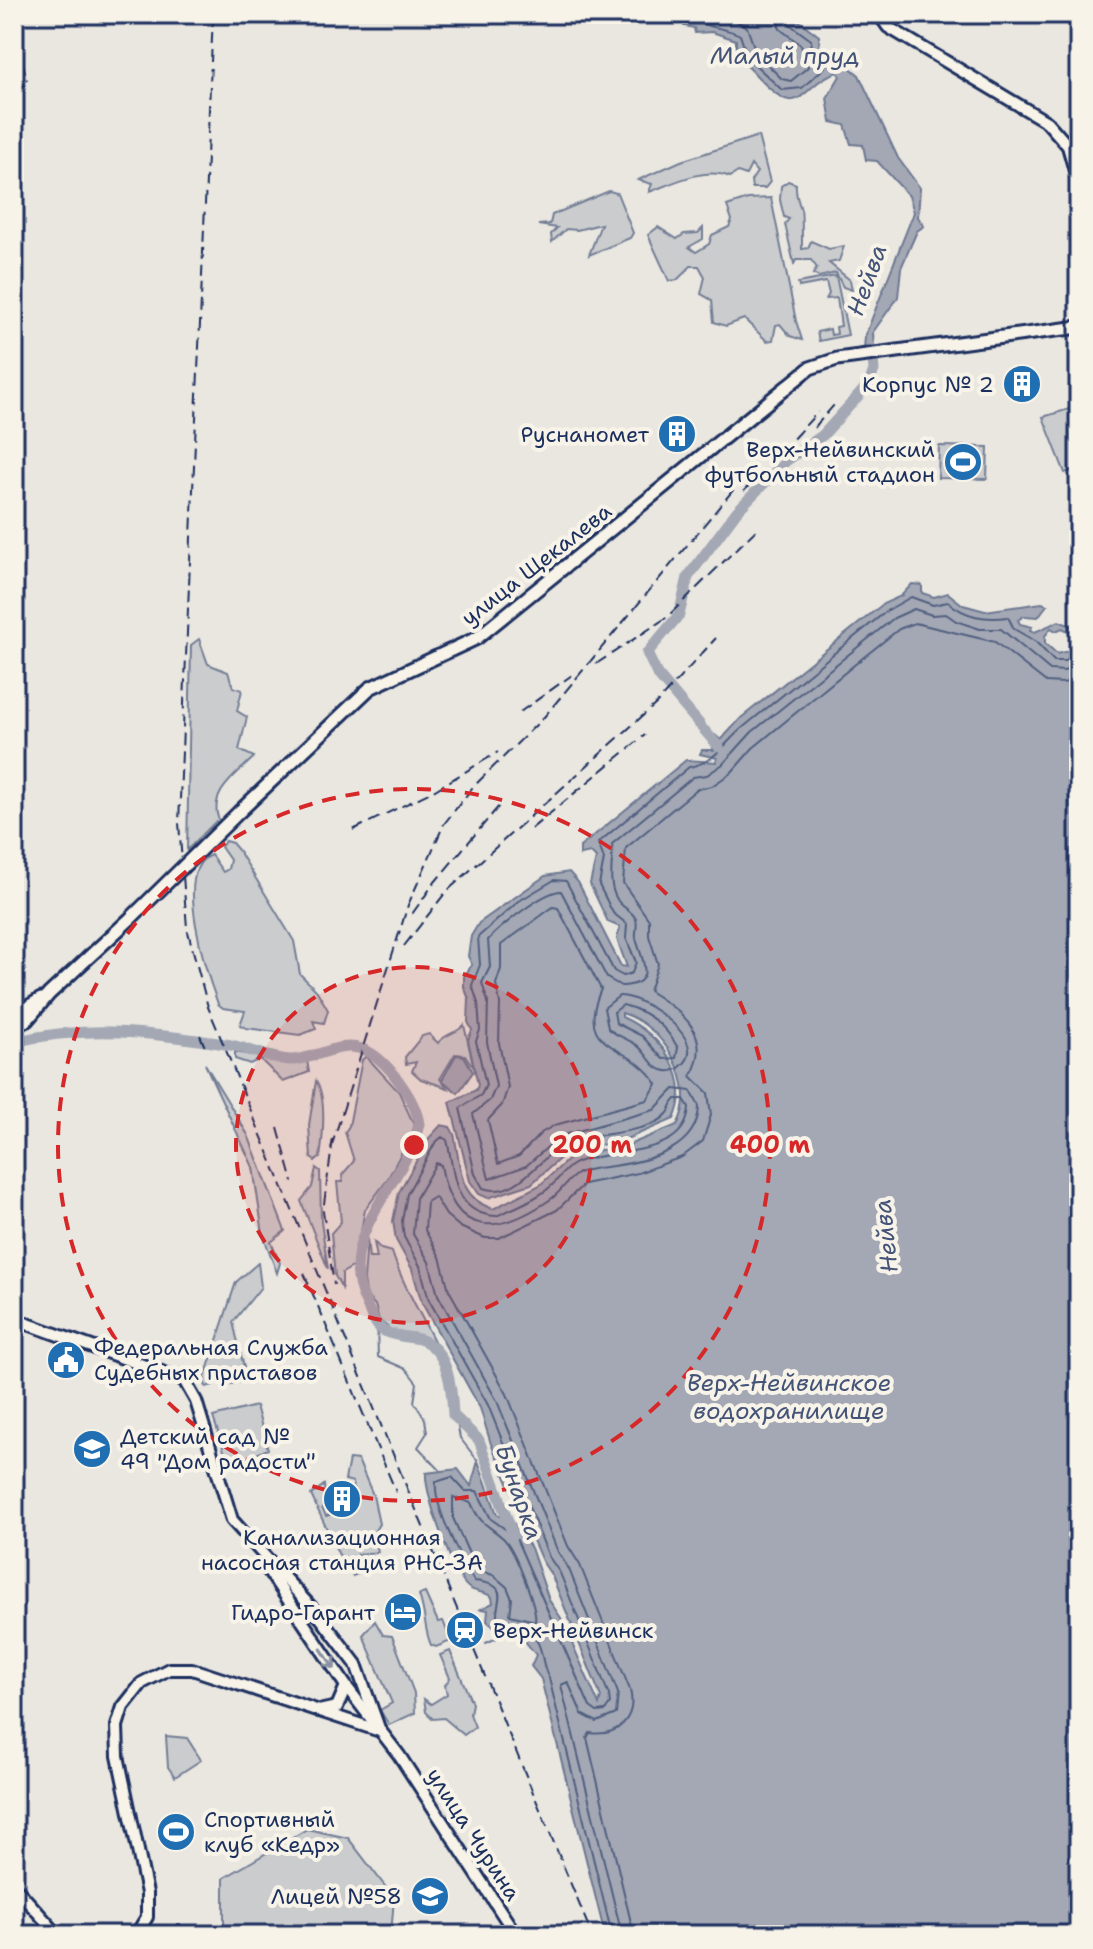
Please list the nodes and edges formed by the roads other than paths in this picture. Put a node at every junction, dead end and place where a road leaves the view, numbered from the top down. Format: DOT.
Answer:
graph roads {
  1 [pos="879,14"];
  2 [pos="1079,185"];
  3 [pos="1079,327"];
  4 [pos="49,994"];
  5 [pos="14,1015"];
  6 [pos="14,1026"];
  7 [pos="14,1319"];
  8 [pos="286,1586"];
  9 [pos="346,1686"];
  10 [pos="367,1691"];
  11 [pos="363,1708"];
  12 [pos="313,1711"];
  13 [pos="346,1721"];
  14 [pos="380,1731"];
  15 [pos="14,1886"];
  16 [pos="58,1935"];
  17 [pos="136,1935"];
  18 [pos="516,1935"];
  1 -- 2 [label="street"];
  3 -- 4 [label="main road, улица Щекалева, bridge"];
  4 -- 5 [label="main road"];
  4 -- 6 [label="main road"];
  7 -- 8 [label="street"];
  8 -- 9 [label="street, улица Чурина, one-way"];
  8 -- 10 [label="street"];
  9 -- 11 [label="street, улица Чурина"];
  9 -- 12 [label="street"];
  10 -- 11 [label="street"];
  10 -- 14 [label="street"];
  11 -- 13 [label="street"];
  11 -- 14 [label="street, улица Чурина"];
  12 -- 13 [label="street"];
  12 -- 17 [label="street"];
  13 -- 14 [label="street"];
  14 -- 18 [label="street, улица Чурина"];
  15 -- 16 [label="street"];
}
